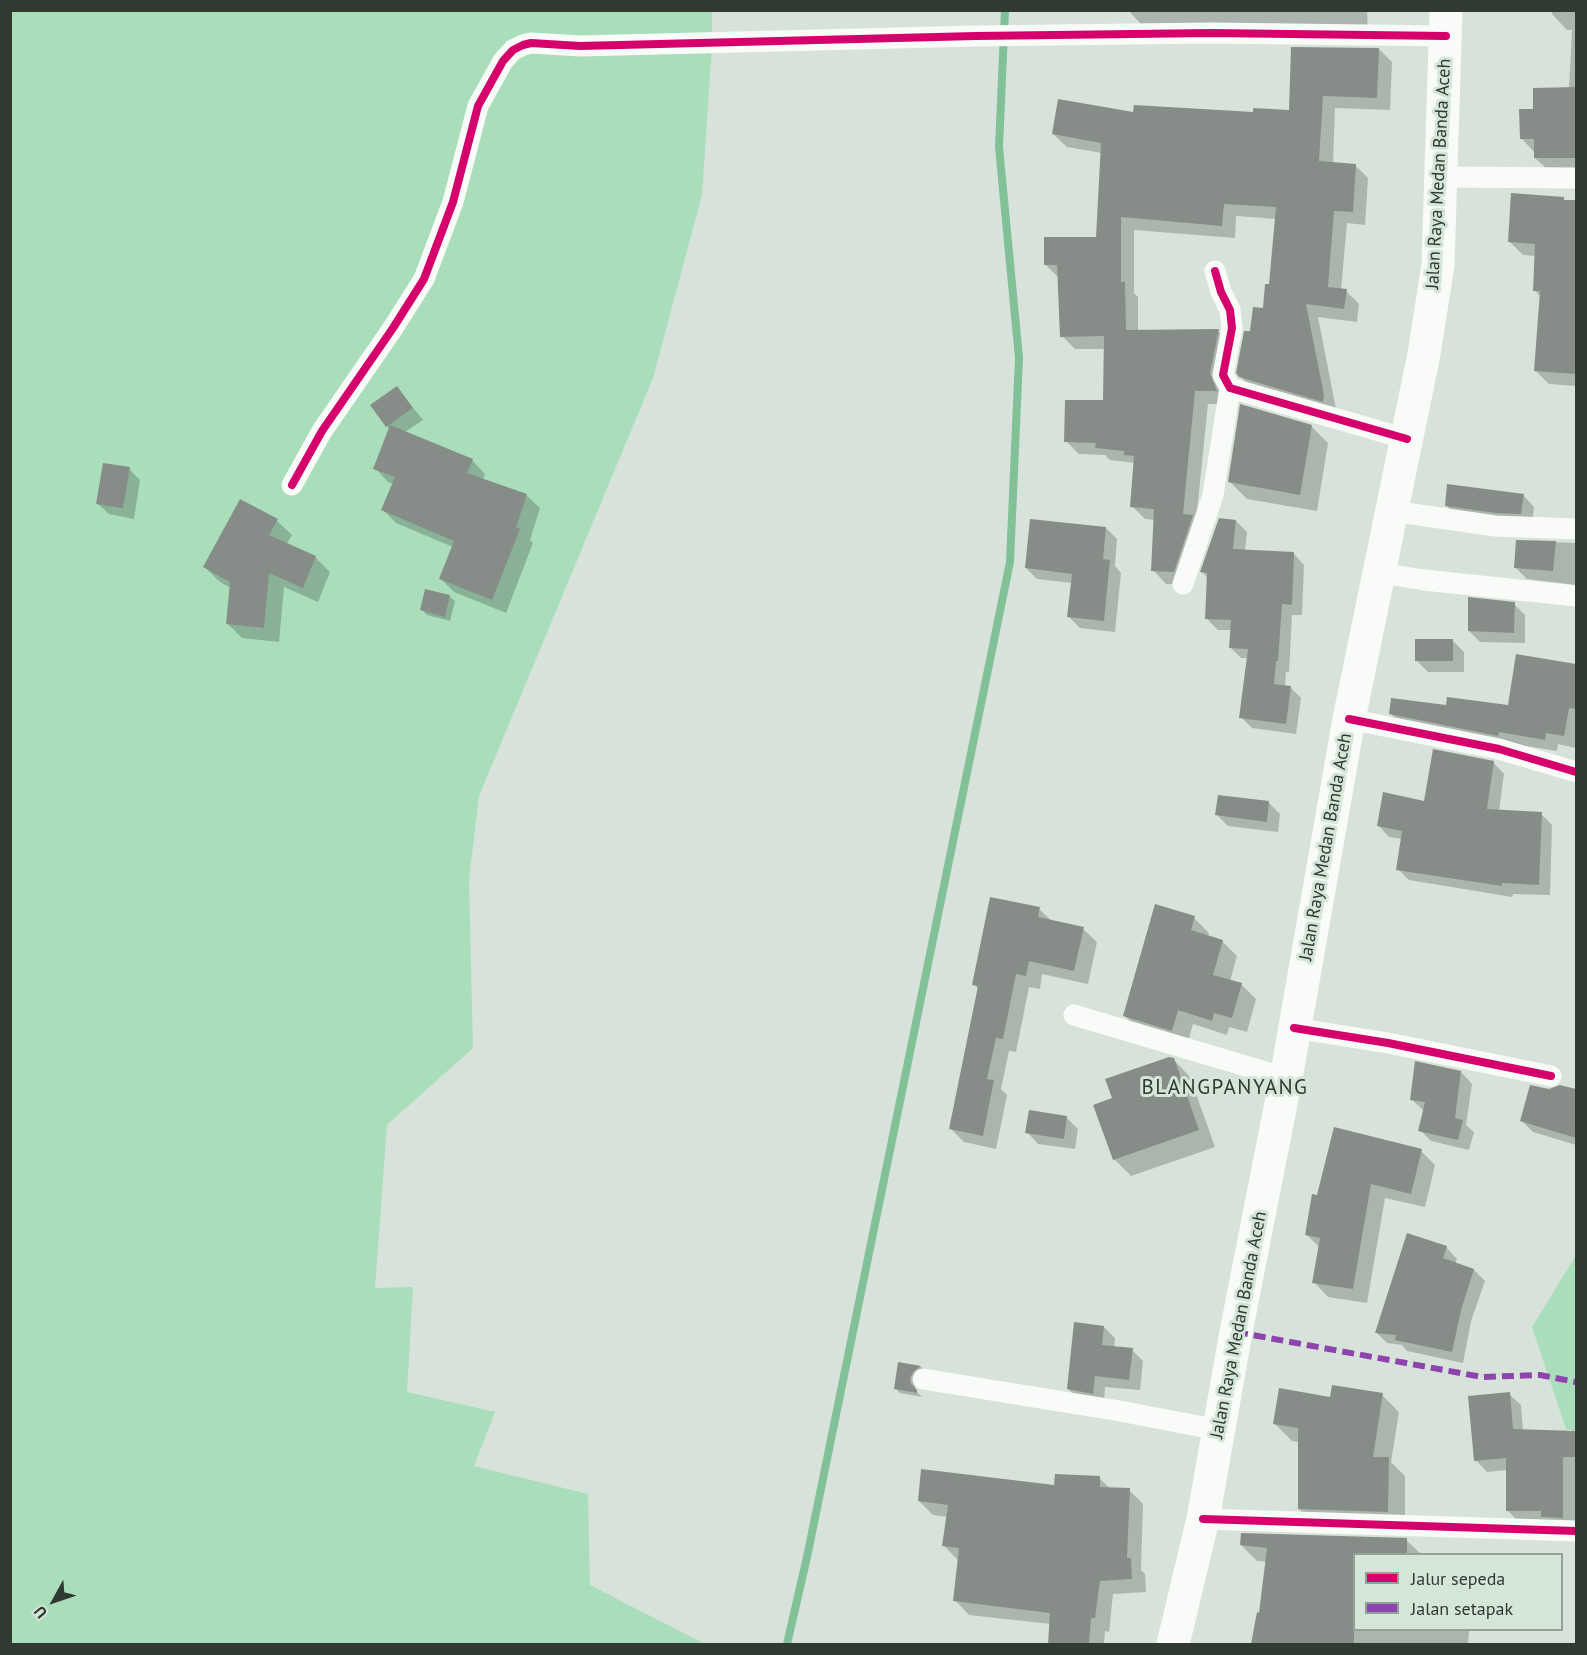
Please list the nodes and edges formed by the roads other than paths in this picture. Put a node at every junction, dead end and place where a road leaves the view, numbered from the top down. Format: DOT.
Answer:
graph roads {
  1 [pos="1446,23"];
  2 [pos="1441,177"];
  3 [pos="1576,178"];
  4 [pos="1215,271"];
  5 [pos="1230,388"];
  6 [pos="1407,439"];
  7 [pos="292,485"];
  8 [pos="1392,511"];
  9 [pos="1576,529"];
  10 [pos="1380,573"];
  11 [pos="1183,584"];
  12 [pos="1576,596"];
  13 [pos="1349,719"];
  14 [pos="1576,772"];
  15 [pos="1074,1015"];
  16 [pos="1294,1028"];
  17 [pos="1551,1076"];
  18 [pos="1286,1078"];
  19 [pos="923,1379"];
  20 [pos="1219,1430"];
  21 [pos="1203,1519"];
  22 [pos="1576,1532"];
  23 [pos="1173,1644"];
  1 -- 2 [label="highway, Jalan Raya Medan Banda Aceh"];
  1 -- 7 [label="street"];
  2 -- 3 [label="street"];
  2 -- 6 [label="highway, Jalan Raya Medan Banda Aceh"];
  4 -- 5 [label="street"];
  5 -- 6 [label="street"];
  5 -- 11 [label="street"];
  6 -- 8 [label="highway, Jalan Raya Medan Banda Aceh"];
  8 -- 9 [label="street"];
  8 -- 10 [label="highway, Jalan Raya Medan Banda Aceh"];
  10 -- 12 [label="street"];
  10 -- 13 [label="highway, Jalan Raya Medan Banda Aceh"];
  13 -- 14 [label="street"];
  13 -- 16 [label="highway, Jalan Raya Medan Banda Aceh"];
  15 -- 18 [label="street"];
  16 -- 17 [label="street"];
  16 -- 18 [label="highway, Jalan Raya Medan Banda Aceh"];
  18 -- 20 [label="highway, Jalan Raya Medan Banda Aceh"];
  19 -- 20 [label="street"];
  20 -- 21 [label="highway, Jalan Raya Medan Banda Aceh"];
  21 -- 22 [label="street"];
  21 -- 23 [label="highway, Jalan Raya Medan Banda Aceh"];
}
